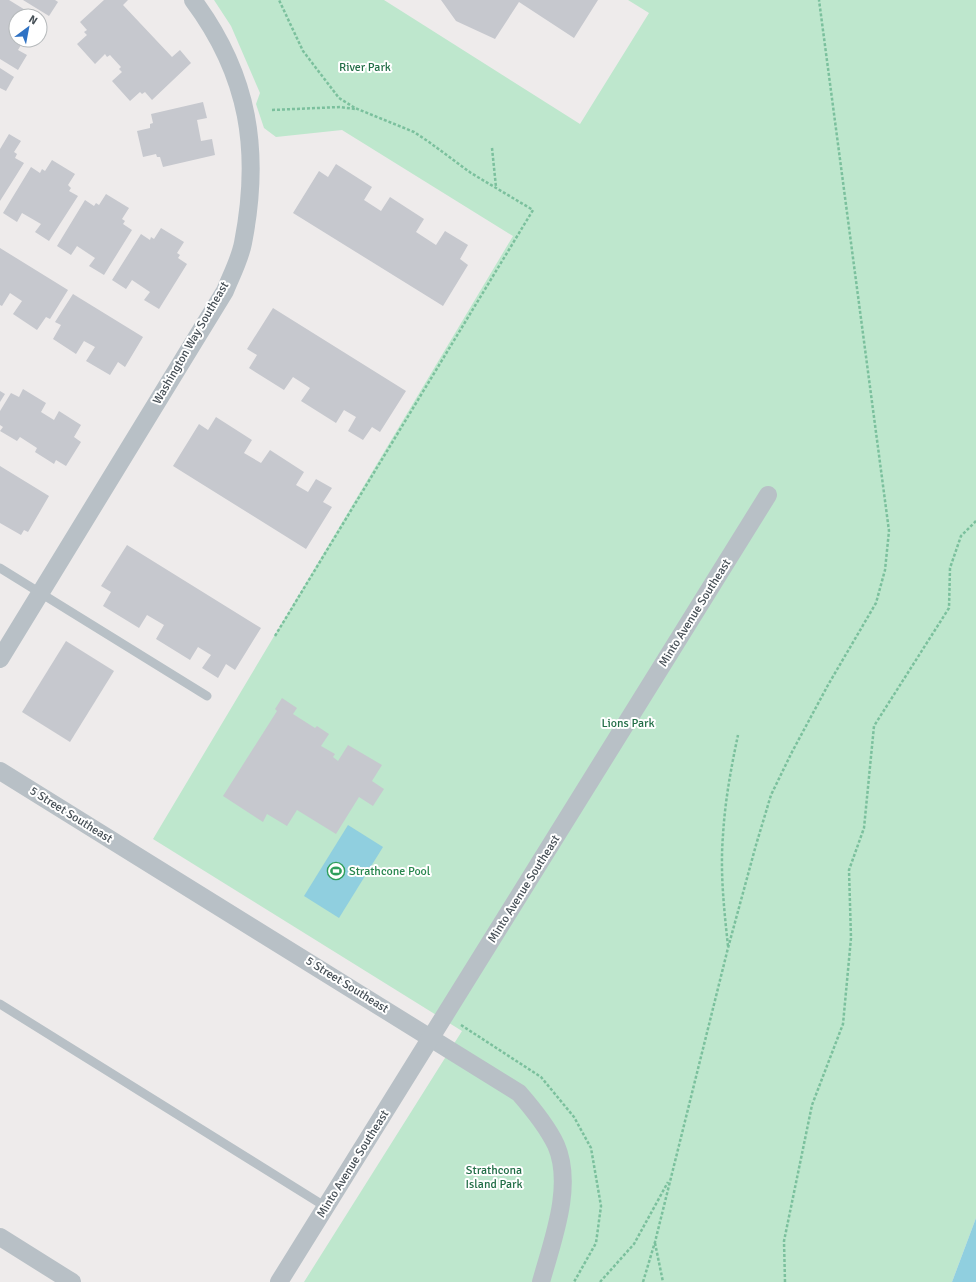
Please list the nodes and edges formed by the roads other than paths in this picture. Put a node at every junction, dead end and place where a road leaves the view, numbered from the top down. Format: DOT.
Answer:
graph roads {
  1 [pos="193,0"];
  2 [pos="768,495"];
  3 [pos="0,568"];
  4 [pos="40,593"];
  5 [pos="0,659"];
  6 [pos="208,696"];
  7 [pos="0,771"];
  8 [pos="0,1004"];
  9 [pos="431,1037"];
  10 [pos="326,1207"];
  11 [pos="0,1237"];
  12 [pos="72,1282"];
  13 [pos="279,1282"];
  14 [pos="541,1282"];
  1 -- 4 [label="street, Washington Way Southeast"];
  2 -- 9 [label="street, Minto Avenue Southeast"];
  3 -- 4 [label="lane"];
  4 -- 5 [label="street, Washington Way Southeast"];
  4 -- 6 [label="lane"];
  7 -- 9 [label="street, 5 Street Southeast"];
  8 -- 10 [label="lane"];
  9 -- 10 [label="street, Minto Avenue Southeast"];
  9 -- 14 [label="street, 5 Street Southeast"];
  10 -- 13 [label="street, Minto Avenue Southeast"];
  11 -- 12 [label="street"];
}
